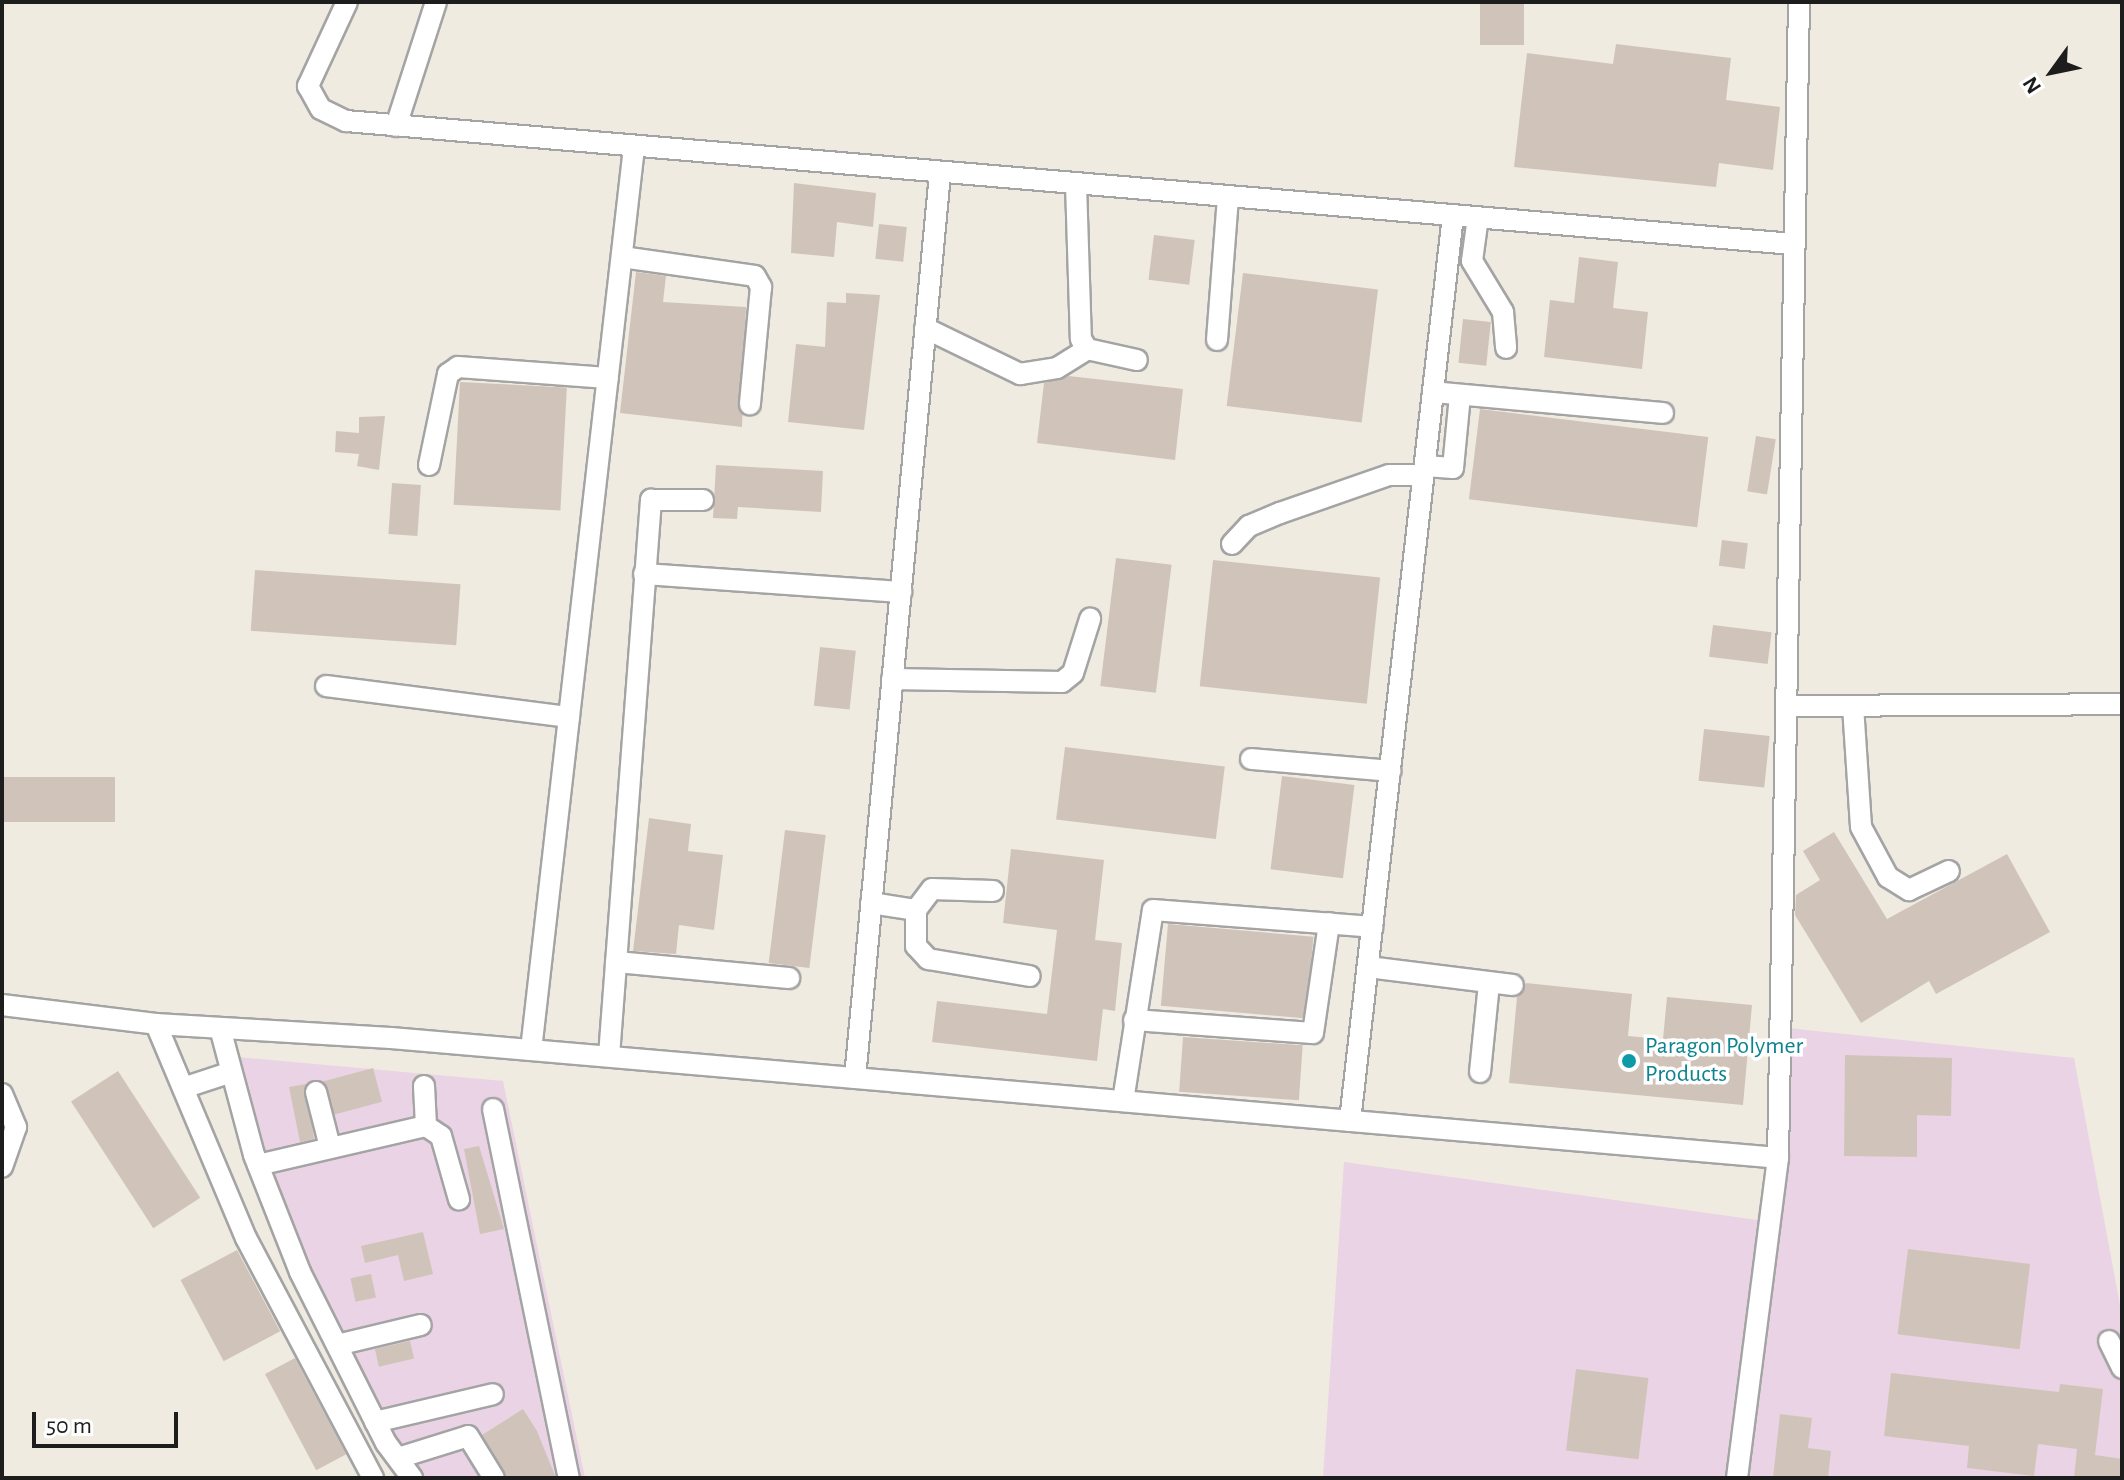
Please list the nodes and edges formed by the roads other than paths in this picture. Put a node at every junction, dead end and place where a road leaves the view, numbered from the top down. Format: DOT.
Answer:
graph roads {
  1 [pos="347,2"];
  2 [pos="436,2"];
  3 [pos="1799,2"];
  4 [pos="396,126"];
  5 [pos="634,147"];
  6 [pos="940,173"];
  7 [pos="1076,184"];
  8 [pos="1228,196"];
  9 [pos="1453,215"];
  10 [pos="1478,217"];
  11 [pos="1794,244"];
  12 [pos="622,257"];
  13 [pos="925,328"];
  14 [pos="1217,340"];
  15 [pos="1506,348"];
  16 [pos="1087,349"];
  17 [pos="1137,360"];
  18 [pos="608,378"];
  19 [pos="1433,392"];
  20 [pos="1460,395"];
  21 [pos="750,404"];
  22 [pos="1663,413"];
  23 [pos="1430,415"];
  24 [pos="1458,418"];
  25 [pos="429,465"];
  26 [pos="1424,470"];
  27 [pos="703,500"];
  28 [pos="1232,544"];
  29 [pos="644,574"];
  30 [pos="901,592"];
  31 [pos="1090,619"];
  32 [pos="892,679"];
  33 [pos="326,686"];
  34 [pos="2122,704"];
  35 [pos="1786,706"];
  36 [pos="1853,706"];
  37 [pos="569,717"];
  38 [pos="1251,759"];
  39 [pos="1390,771"];
  40 [pos="1949,871"];
  41 [pos="993,891"];
  42 [pos="871,903"];
  43 [pos="916,910"];
  44 [pos="1329,923"];
  45 [pos="1372,927"];
  46 [pos="616,962"];
  47 [pos="1368,967"];
  48 [pos="1030,976"];
  49 [pos="789,978"];
  50 [pos="1489,984"];
  51 [pos="1513,985"];
  52 [pos="2,1005"];
  53 [pos="1134,1020"];
  54 [pos="156,1024"];
  55 [pos="220,1028"];
  56 [pos="531,1050"];
  57 [pos="609,1056"];
  58 [pos="1480,1072"];
  59 [pos="229,1073"];
  60 [pos="855,1078"];
  61 [pos="424,1086"];
  62 [pos="183,1088"];
  63 [pos="316,1092"];
  64 [pos="2,1094"];
  65 [pos="1123,1101"];
  66 [pos="493,1109"];
  67 [pos="1350,1121"];
  68 [pos="426,1126"];
  69 [pos="330,1147"];
  70 [pos="1778,1158"];
  71 [pos="258,1165"];
  72 [pos="2,1167"];
  73 [pos="459,1199"];
  74 [pos="421,1325"];
  75 [pos="2109,1341"];
  76 [pos="337,1345"];
  77 [pos="2122,1368"];
  78 [pos="493,1394"];
  79 [pos="375,1422"];
  80 [pos="398,1458"];
  81 [pos="373,1478"];
  82 [pos="412,1478"];
  83 [pos="494,1478"];
  84 [pos="569,1478"];
  85 [pos="1737,1478"];
  1 -- 4 [label="street"];
  2 -- 4 [label="street"];
  3 -- 11 [label="street"];
  4 -- 5 [label="street"];
  5 -- 6 [label="street"];
  5 -- 12 [label="street"];
  6 -- 7 [label="street"];
  6 -- 13 [label="street"];
  7 -- 8 [label="street"];
  7 -- 16 [label="street"];
  8 -- 9 [label="street"];
  8 -- 14 [label="street"];
  9 -- 10 [label="street"];
  9 -- 19 [label="street"];
  10 -- 11 [label="street"];
  10 -- 15 [label="street"];
  11 -- 35 [label="street"];
  12 -- 18 [label="street"];
  12 -- 21 [label="street"];
  13 -- 16 [label="street"];
  13 -- 30 [label="street"];
  16 -- 17 [label="street"];
  18 -- 25 [label="street"];
  18 -- 37 [label="street"];
  19 -- 20 [label="street"];
  19 -- 23 [label="street"];
  20 -- 22 [label="street"];
  20 -- 24 [label="street"];
  23 -- 24 [label="street"];
  23 -- 26 [label="street"];
  24 -- 26 [label="street"];
  26 -- 28 [label="street"];
  26 -- 39 [label="street"];
  27 -- 29 [label="street"];
  29 -- 30 [label="street"];
  29 -- 46 [label="street"];
  30 -- 32 [label="street"];
  31 -- 32 [label="street"];
  32 -- 42 [label="street"];
  33 -- 37 [label="street"];
  34 -- 36 [label="street"];
  35 -- 36 [label="street"];
  35 -- 70 [label="street"];
  36 -- 40 [label="street"];
  37 -- 56 [label="street"];
  38 -- 39 [label="street"];
  39 -- 45 [label="street"];
  41 -- 43 [label="street"];
  42 -- 43 [label="street"];
  42 -- 60 [label="street"];
  43 -- 48 [label="street"];
  44 -- 45 [label="street"];
  44 -- 53 [label="street"];
  44 -- 53 [label="street"];
  45 -- 47 [label="street"];
  46 -- 49 [label="street"];
  46 -- 57 [label="street"];
  47 -- 50 [label="street"];
  47 -- 67 [label="street"];
  50 -- 51 [label="street"];
  50 -- 58 [label="street"];
  52 -- 54 [label="street"];
  53 -- 65 [label="street"];
  54 -- 55 [label="street"];
  54 -- 62 [label="street"];
  55 -- 56 [label="street"];
  55 -- 59 [label="street"];
  56 -- 57 [label="street"];
  57 -- 60 [label="street"];
  59 -- 62 [label="street"];
  59 -- 71 [label="street"];
  60 -- 65 [label="street"];
  61 -- 68 [label="street"];
  62 -- 81 [label="street"];
  63 -- 69 [label="street"];
  64 -- 72 [label="street"];
  65 -- 67 [label="street"];
  66 -- 84 [label="street"];
  67 -- 70 [label="street"];
  68 -- 69 [label="street"];
  68 -- 73 [label="street"];
  69 -- 71 [label="street"];
  70 -- 85 [label="street"];
  71 -- 76 [label="street"];
  74 -- 76 [label="street"];
  75 -- 77 [label="street"];
  76 -- 79 [label="street"];
  78 -- 79 [label="street"];
  79 -- 80 [label="street"];
  80 -- 82 [label="street"];
  80 -- 83 [label="street"];
}
